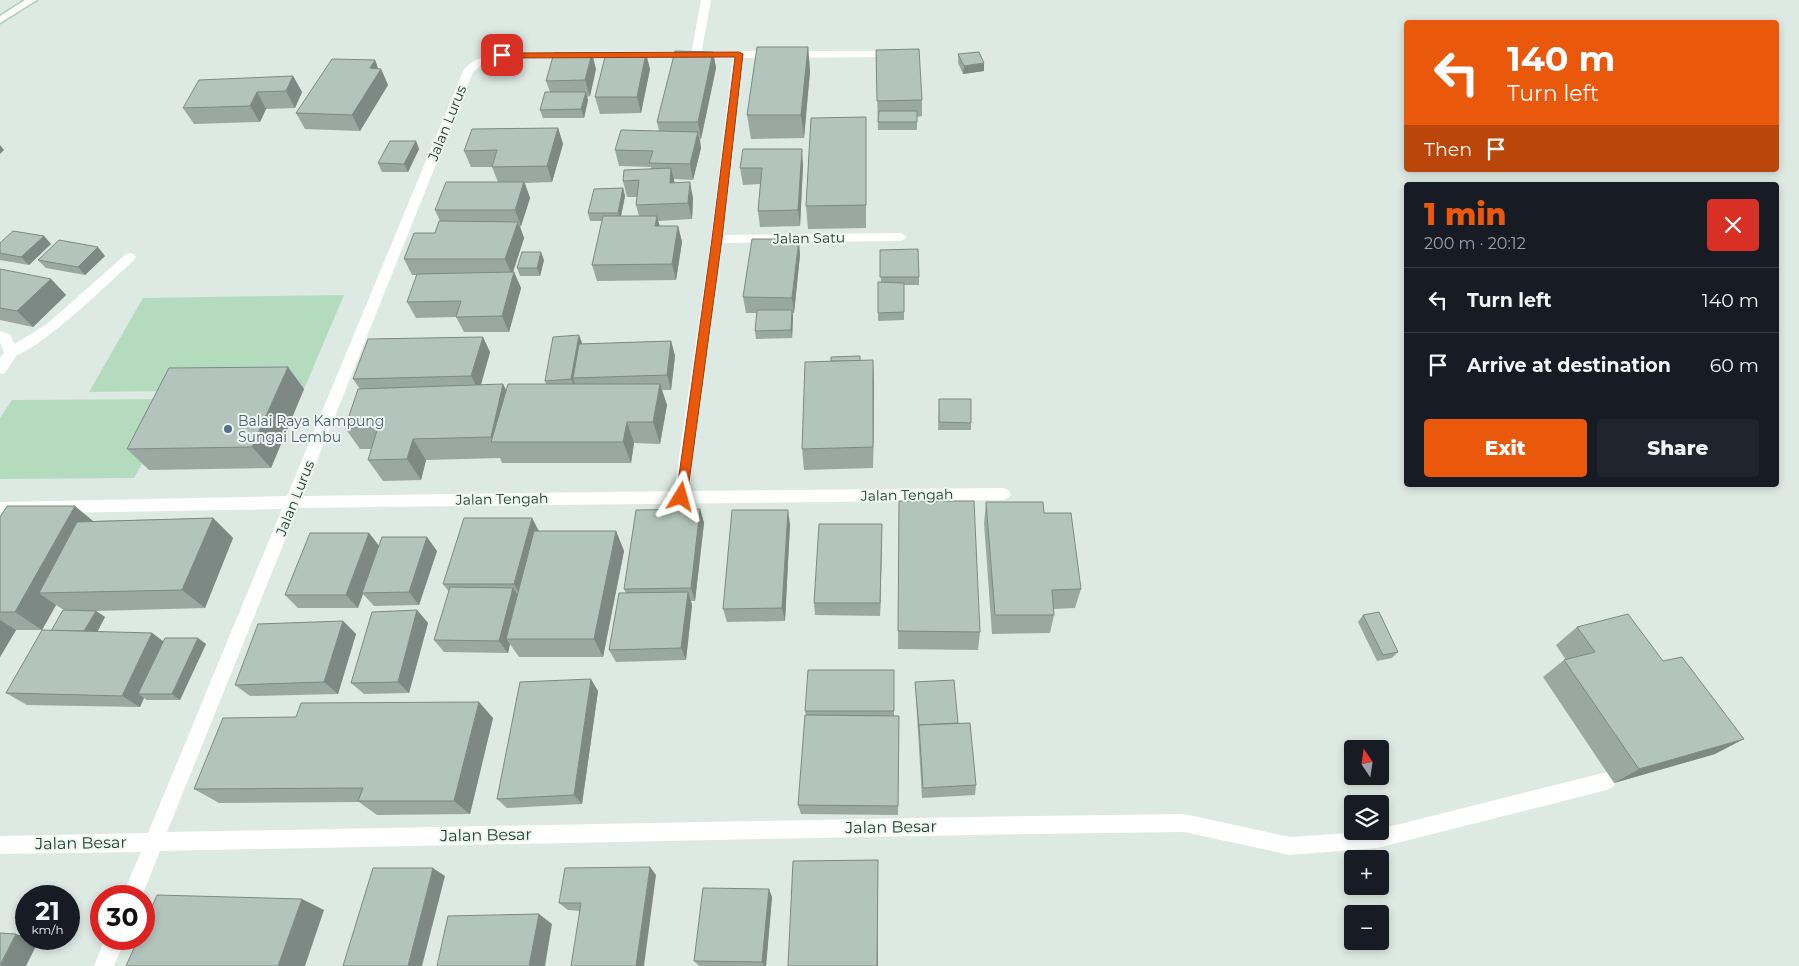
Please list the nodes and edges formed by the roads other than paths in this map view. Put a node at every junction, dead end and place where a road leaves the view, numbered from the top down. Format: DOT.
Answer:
graph roads {
  1 [pos="32,0"];
  2 [pos="706,0"];
  3 [pos="0,20"];
  4 [pos="696,54"];
  5 [pos="739,54"];
  6 [pos="907,54"];
  7 [pos="901,237"];
  8 [pos="717,239"];
  9 [pos="130,257"];
  10 [pos="0,336"];
  11 [pos="11,353"];
  12 [pos="0,369"];
  13 [pos="1003,494"];
  14 [pos="681,497"];
  15 [pos="293,502"];
  16 [pos="0,508"];
  17 [pos="1607,782"];
  18 [pos="154,842"];
  19 [pos="0,845"];
  20 [pos="136,885"];
  21 [pos="111,950"];
  22 [pos="104,966"];
  1 -- 3 [label="street"];
  2 -- 4 [label="street"];
  4 -- 5 [label="street"];
  4 -- 15 [label="street, Jalan Lurus"];
  5 -- 6 [label="street"];
  5 -- 8 [label="street"];
  7 -- 8 [label="street, Jalan Satu"];
  8 -- 14 [label="street"];
  9 -- 11 [label="street"];
  10 -- 11 [label="street"];
  11 -- 12 [label="street"];
  13 -- 14 [label="street, Jalan Tengah"];
  14 -- 15 [label="street, Jalan Tengah"];
  15 -- 16 [label="street, Jalan Tengah"];
  15 -- 18 [label="street, Jalan Lurus"];
  17 -- 18 [label="street, Jalan Besar"];
  18 -- 19 [label="street, Jalan Besar"];
  18 -- 20 [label="street, Jalan Lurus"];
  21 -- 22 [label="street"];
}
